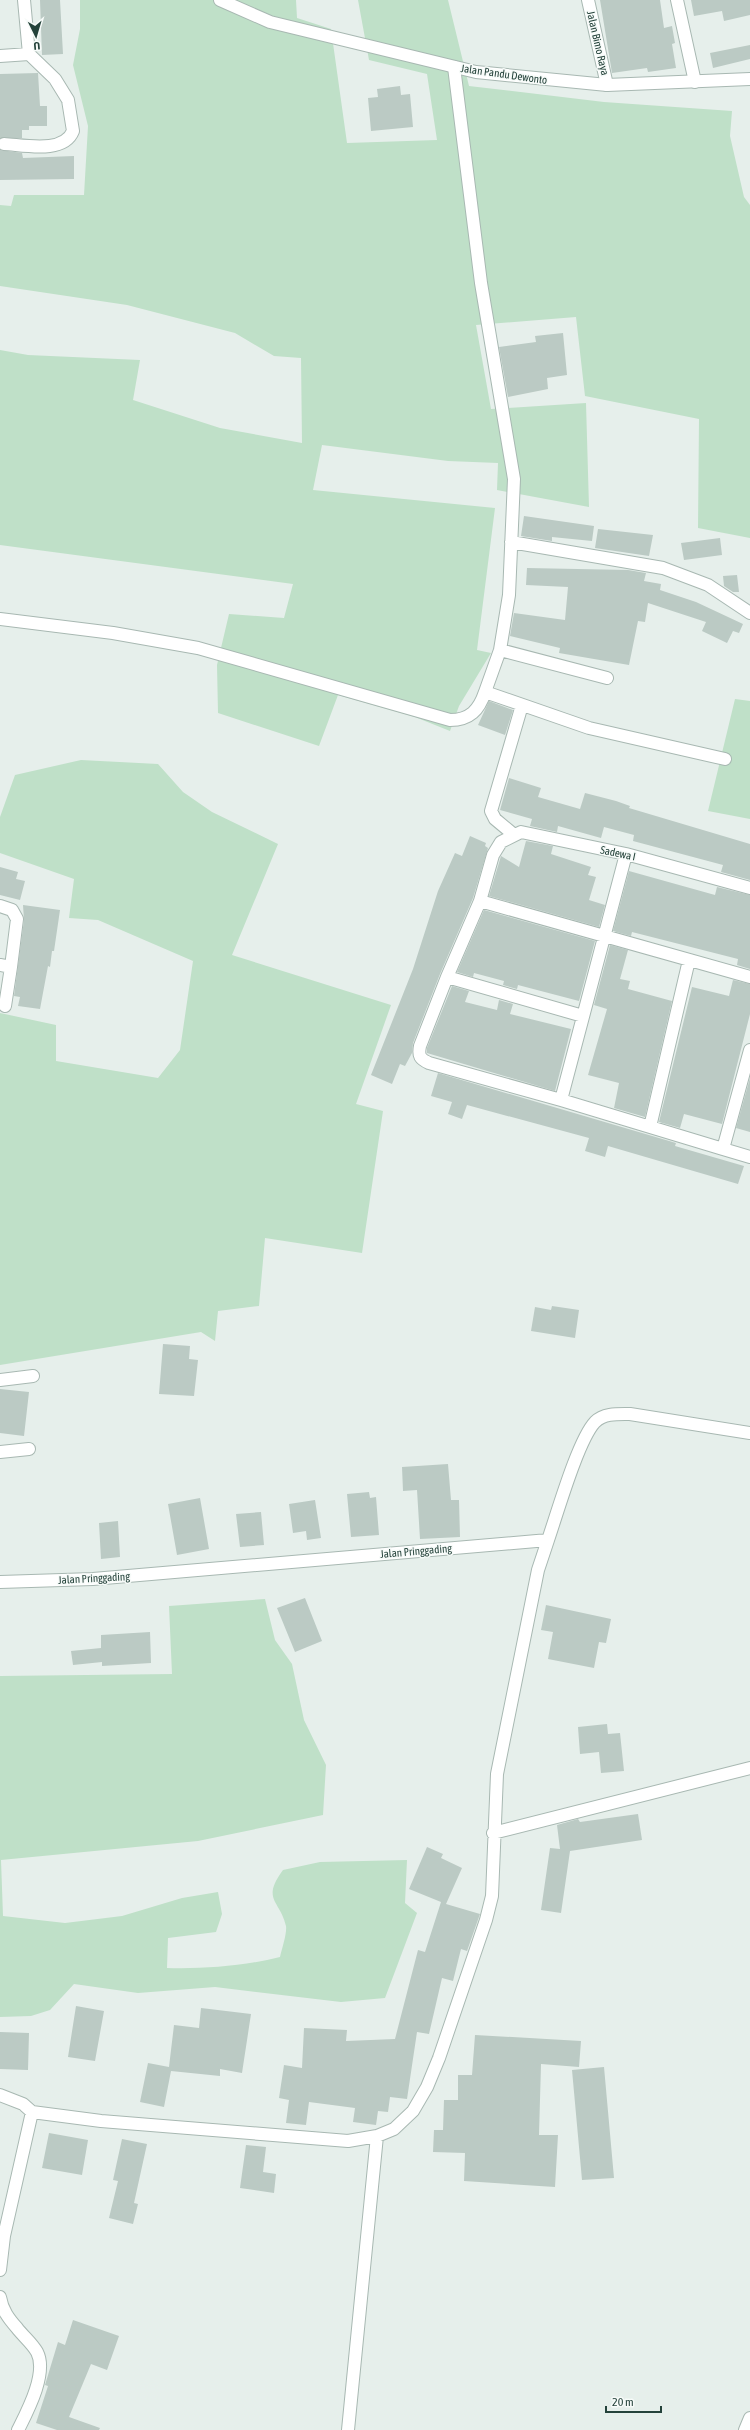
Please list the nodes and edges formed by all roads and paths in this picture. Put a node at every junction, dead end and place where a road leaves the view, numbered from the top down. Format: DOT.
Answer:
graph roads {
  1 [pos="24,0"];
  2 [pos="220,0"];
  3 [pos="588,0"];
  4 [pos="678,0"];
  5 [pos="29,54"];
  6 [pos="0,56"];
  7 [pos="454,67"];
  8 [pos="750,79"];
  9 [pos="695,82"];
  10 [pos="608,85"];
  11 [pos="4,144"];
  12 [pos="511,542"];
  13 [pos="750,613"];
  14 [pos="0,619"];
  15 [pos="500,650"];
  16 [pos="607,678"];
  17 [pos="485,692"];
  18 [pos="522,705"];
  19 [pos="725,759"];
  20 [pos="513,834"];
  21 [pos="626,854"];
  22 [pos="750,888"];
  23 [pos="480,901"];
  24 [pos="0,906"];
  25 [pos="605,936"];
  26 [pos="689,960"];
  27 [pos="5,966"];
  28 [pos="447,976"];
  29 [pos="750,978"];
  30 [pos="5,1006"];
  31 [pos="583,1016"];
  32 [pos="750,1050"];
  33 [pos="747,1073"];
  34 [pos="561,1100"];
  35 [pos="650,1127"];
  36 [pos="723,1149"];
  37 [pos="750,1157"];
  38 [pos="33,1376"];
  39 [pos="0,1380"];
  40 [pos="750,1433"];
  41 [pos="29,1449"];
  42 [pos="0,1452"];
  43 [pos="548,1540"];
  44 [pos="0,1582"];
  45 [pos="750,1768"];
  46 [pos="493,1833"];
  47 [pos="0,2095"];
  48 [pos="32,2112"];
  49 [pos="377,2136"];
  50 [pos="0,2270"];
  51 [pos="0,2297"];
  52 [pos="750,2418"];
  53 [pos="18,2430"];
  54 [pos="348,2430"];
  55 [pos="745,2430"];
  1 -- 5 [label="street"];
  2 -- 7 [label="street, Jalan Pandu Dewonto"];
  3 -- 10 [label="street, Jalan Bimo Raya"];
  4 -- 9 [label="street"];
  5 -- 6 [label="street"];
  5 -- 11 [label="street"];
  7 -- 10 [label="street, Jalan Pandu Dewonto"];
  7 -- 12 [label="street"];
  8 -- 9 [label="street, Jalan Pandu Dewonto"];
  9 -- 10 [label="street, Jalan Pandu Dewonto"];
  12 -- 13 [label="street"];
  12 -- 15 [label="street"];
  14 -- 17 [label="street"];
  15 -- 16 [label="street"];
  15 -- 17 [label="street"];
  17 -- 18 [label="street"];
  18 -- 19 [label="street"];
  18 -- 20 [label="street"];
  20 -- 21 [label="street, Sadewa I"];
  20 -- 23 [label="street"];
  21 -- 22 [label="street, Sadewa I"];
  21 -- 25 [label="street"];
  23 -- 25 [label="street"];
  23 -- 28 [label="street"];
  24 -- 27 [label="street"];
  25 -- 26 [label="street"];
  25 -- 31 [label="street"];
  26 -- 29 [label="street"];
  26 -- 35 [label="street"];
  27 -- 30 [label="street"];
  28 -- 31 [label="street"];
  28 -- 34 [label="street"];
  31 -- 34 [label="street"];
  32 -- 33 [label="street"];
  33 -- 36 [label="street"];
  34 -- 35 [label="street"];
  35 -- 36 [label="street"];
  36 -- 37 [label="street"];
  38 -- 39 [label="street"];
  40 -- 43 [label="street"];
  41 -- 42 [label="street"];
  43 -- 44 [label="street, Jalan Pringgading"];
  43 -- 46 [label="street"];
  45 -- 46 [label="street"];
  46 -- 49 [label="street"];
  47 -- 48 [label="street"];
  48 -- 49 [label="street"];
  48 -- 50 [label="street"];
  49 -- 54 [label="street"];
  51 -- 53 [label="street"];
  52 -- 55 [label="street"];
}
